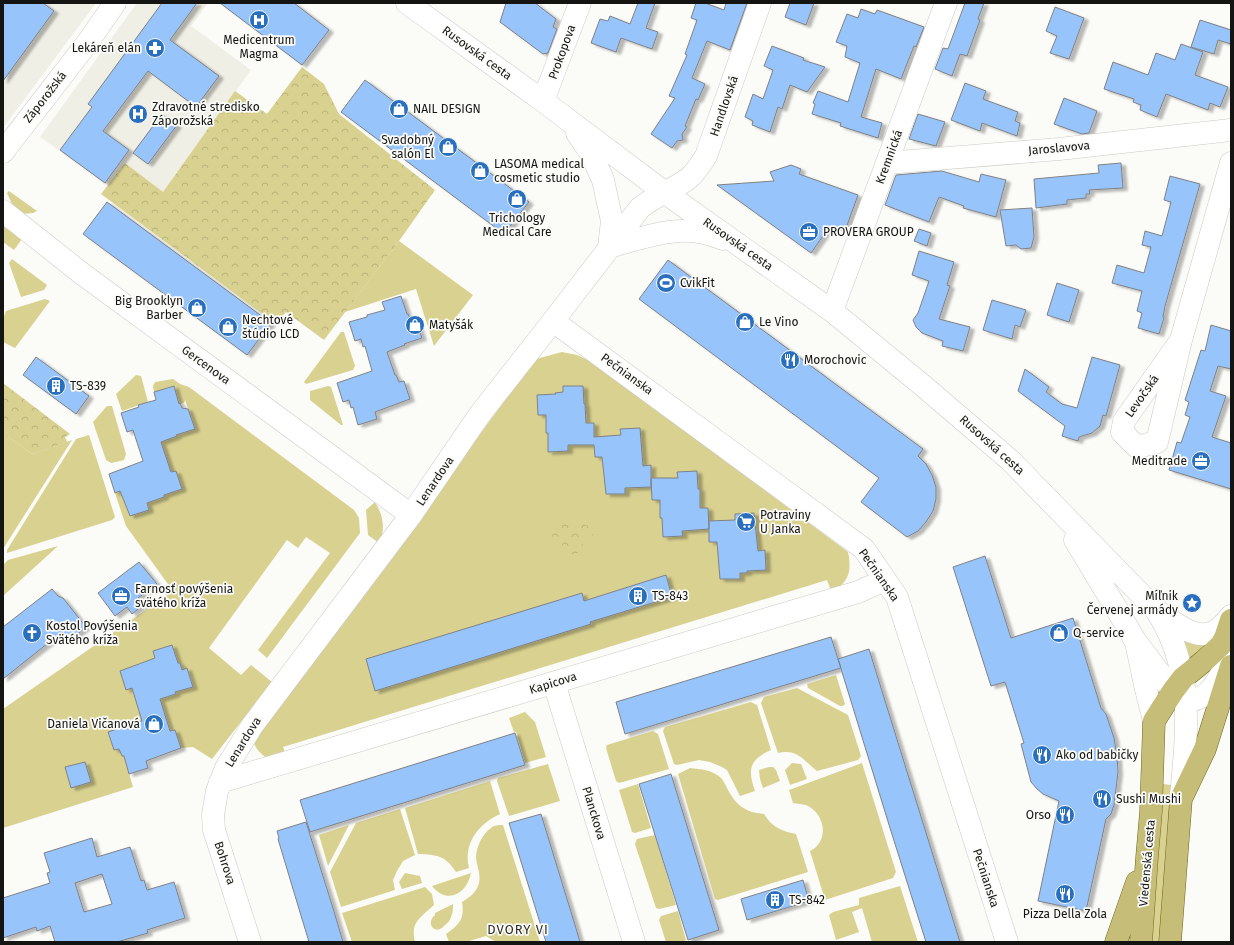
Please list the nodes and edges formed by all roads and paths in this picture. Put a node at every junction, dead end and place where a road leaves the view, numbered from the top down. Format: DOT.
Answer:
graph roads {
  1 [pos="115,3"];
  2 [pos="407,3"];
  3 [pos="580,3"];
  4 [pos="760,3"];
  5 [pos="946,3"];
  6 [pos="544,101"];
  7 [pos="569,121"];
  8 [pos="1231,130"];
  9 [pos="3,152"];
  10 [pos="888,162"];
  11 [pos="1231,163"];
  12 [pos="664,192"];
  13 [pos="3,211"];
  14 [pos="742,246"];
  15 [pos="609,247"];
  16 [pos="832,311"];
  17 [pos="553,321"];
  18 [pos="1181,340"];
  19 [pos="1053,504"];
  20 [pos="411,515"];
  21 [pos="885,580"];
  22 [pos="1156,610"];
  23 [pos="1231,616"];
  24 [pos="1231,620"];
  25 [pos="1136,642"];
  26 [pos="1231,655"];
  27 [pos="1231,666"];
  28 [pos="554,683"];
  29 [pos="1181,690"];
  30 [pos="1154,721"];
  31 [pos="220,782"];
  32 [pos="1181,799"];
  33 [pos="1146,857"];
  34 [pos="250,942"];
  35 [pos="634,942"];
  36 [pos="1007,942"];
  37 [pos="1116,942"];
  38 [pos="1141,942"];
  39 [pos="1170,942"];
  1 -- 9 [label="street, Záporožská"];
  2 -- 6 [label="street, Rusovská cesta"];
  3 -- 6 [label="street, Prokopova"];
  4 -- 12 [label="street, Handlovská"];
  5 -- 10 [label="street, Kremnická"];
  6 -- 7 [label="street, Rusovská cesta"];
  7 -- 12 [label="street, Rusovská cesta"];
  7 -- 15 [label="street"];
  8 -- 10 [label="street, Jaroslavova"];
  10 -- 16 [label="street, Kremnická"];
  11 -- 18 [label="street"];
  12 -- 14 [label="street, Rusovská cesta"];
  12 -- 15 [label="street, Lenardova"];
  13 -- 20 [label="street, Gercenova"];
  14 -- 15 [label="street"];
  14 -- 16 [label="street, Rusovská cesta"];
  15 -- 17 [label="street, Lenardova"];
  16 -- 19 [label="street, Rusovská cesta"];
  17 -- 20 [label="street, Lenardova"];
  17 -- 21 [label="street, Pečnianska"];
  19 -- 22 [label="street, Rusovská cesta"];
  19 -- 25 [label="street, Rusovská cesta"];
  20 -- 31 [label="street, Lenardova"];
  21 -- 28 [label="street, Kapicova"];
  21 -- 36 [label="street, Pečnianska"];
  22 -- 23 [label="street, Rusovská cesta"];
  22 -- 29 [label="street, Rusovská cesta"];
  24 -- 29 [label="main road"];
  25 -- 29 [label="street, Rusovská cesta"];
  25 -- 30 [label="street, Rusovská cesta"];
  26 -- 29 [label="street"];
  27 -- 32 [label="main road"];
  28 -- 31 [label="street, Kapicova"];
  28 -- 35 [label="street, Planckova"];
  29 -- 30 [label="main road"];
  29 -- 32 [label="street, Rusovská cesta"];
  30 -- 33 [label="main road, Viedenská cesta"];
  31 -- 34 [label="street, Bohrova"];
  32 -- 39 [label="main road"];
  33 -- 37 [label="main road"];
  33 -- 38 [label="main road, Viedenská cesta"];
}
